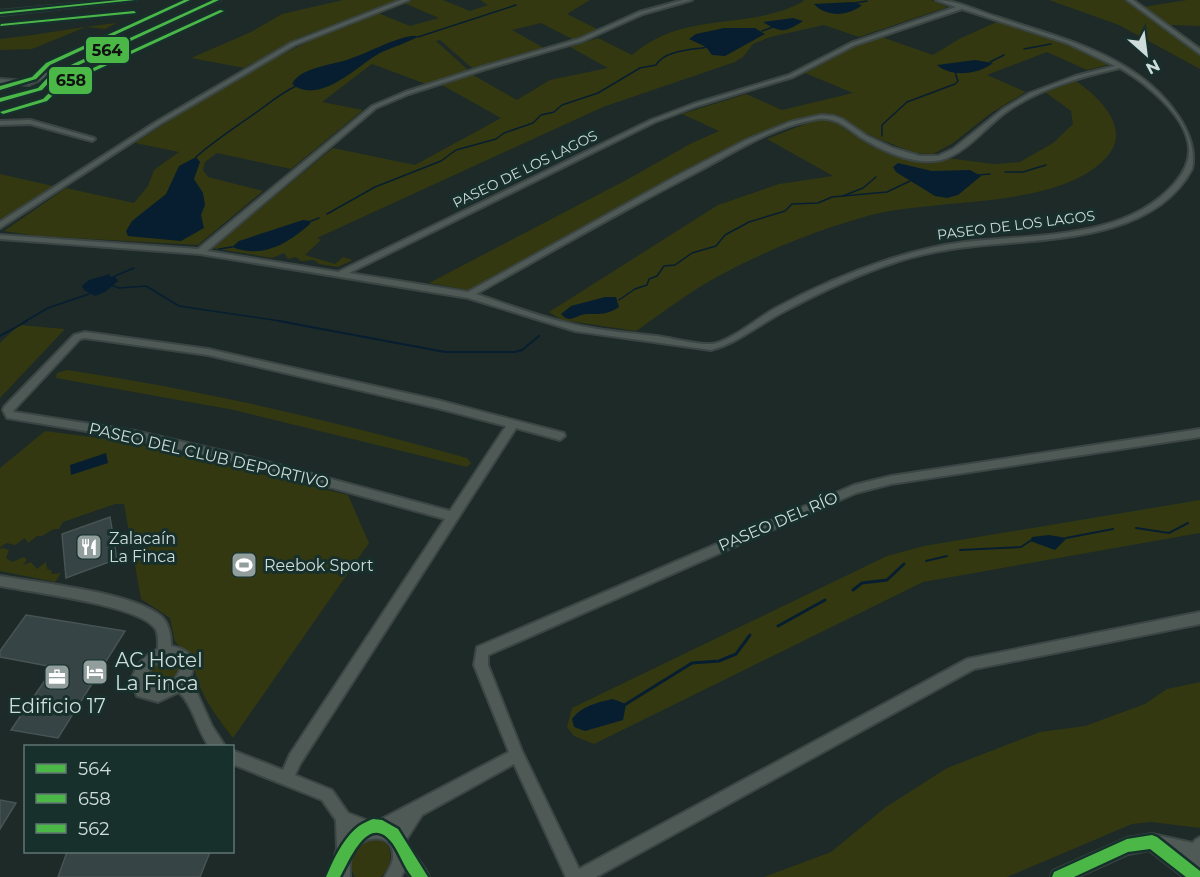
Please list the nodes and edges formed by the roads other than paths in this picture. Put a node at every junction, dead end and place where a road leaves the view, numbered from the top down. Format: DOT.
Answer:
graph roads {
  1 [pos="133,0"];
  2 [pos="217,0"];
  3 [pos="406,0"];
  4 [pos="689,0"];
  5 [pos="939,0"];
  6 [pos="1130,0"];
  7 [pos="201,2"];
  8 [pos="962,7"];
  9 [pos="0,13"];
  10 [pos="1200,52"];
  11 [pos="1123,66"];
  12 [pos="3,81"];
  13 [pos="28,83"];
  14 [pos="42,84"];
  15 [pos="16,90"];
  16 [pos="0,98"];
  17 [pos="0,123"];
  18 [pos="92,139"];
  19 [pos="0,226"];
  20 [pos="0,237"];
  21 [pos="200,252"];
  22 [pos="338,275"];
  23 [pos="469,295"];
  24 [pos="513,424"];
  25 [pos="1200,433"];
  26 [pos="560,436"];
  27 [pos="451,516"];
  28 [pos="0,581"];
  29 [pos="1200,618"];
  30 [pos="165,653"];
  31 [pos="180,684"];
  32 [pos="216,745"];
  33 [pos="517,755"];
  34 [pos="234,758"];
  35 [pos="287,778"];
  36 [pos="426,803"];
  37 [pos="343,818"];
  38 [pos="376,829"];
  39 [pos="1152,842"];
  40 [pos="399,845"];
  41 [pos="1197,848"];
  42 [pos="345,849"];
  43 [pos="339,874"];
  44 [pos="393,877"];
  45 [pos="421,877"];
  46 [pos="574,877"];
  47 [pos="580,877"];
  48 [pos="1059,877"];
  49 [pos="1197,877"];
  1 -- 9 [label="street"];
  2 -- 7 [label="street"];
  3 -- 19 [label="street"];
  4 -- 21 [label="street"];
  5 -- 8 [label="street, PASEO DE LOS LAGOS"];
  6 -- 10 [label="street"];
  7 -- 13 [label="street"];
  7 -- 14 [label="street"];
  8 -- 11 [label="street, PASEO DE LOS LAGOS"];
  8 -- 22 [label="street, PASEO DE LOS LAGOS"];
  11 -- 23 [label="street"];
  11 -- 23 [label="street, PASEO DE LOS LAGOS"];
  12 -- 13 [label="street"];
  12 -- 15 [label="street"];
  13 -- 14 [label="street"];
  13 -- 15 [label="street"];
  14 -- 15 [label="street"];
  15 -- 16 [label="street"];
  17 -- 18 [label="street"];
  20 -- 21 [label="street, PASEO DE LOS LAGOS"];
  21 -- 22 [label="street, PASEO DE LOS LAGOS"];
  22 -- 23 [label="street, PASEO DE LOS LAGOS"];
  24 -- 26 [label="street, PASEO DEL CLUB DEPORTIVO"];
  24 -- 27 [label="street"];
  24 -- 27 [label="street, PASEO DEL CLUB DEPORTIVO"];
  25 -- 33 [label="street, PASEO DEL RÍO"];
  27 -- 35 [label="street"];
  28 -- 30 [label="street"];
  29 -- 47 [label="street"];
  30 -- 31 [label="street"];
  30 -- 31 [label="street"];
  31 -- 32 [label="street"];
  33 -- 36 [label="street"];
  33 -- 46 [label="street, PASEO DEL RÍO"];
  34 -- 35 [label="street"];
  35 -- 37 [label="street"];
  36 -- 38 [label="street"];
  36 -- 40 [label="street"];
  37 -- 38 [label="street"];
  37 -- 42 [label="street"];
  38 -- 40 [label="street"];
  38 -- 42 [label="street"];
  39 -- 41 [label="street"];
  39 -- 48 [label="street"];
  39 -- 49 [label="street"];
  40 -- 44 [label="street"];
  40 -- 45 [label="street"];
  41 -- 49 [label="street"];
  42 -- 43 [label="street"];
}
